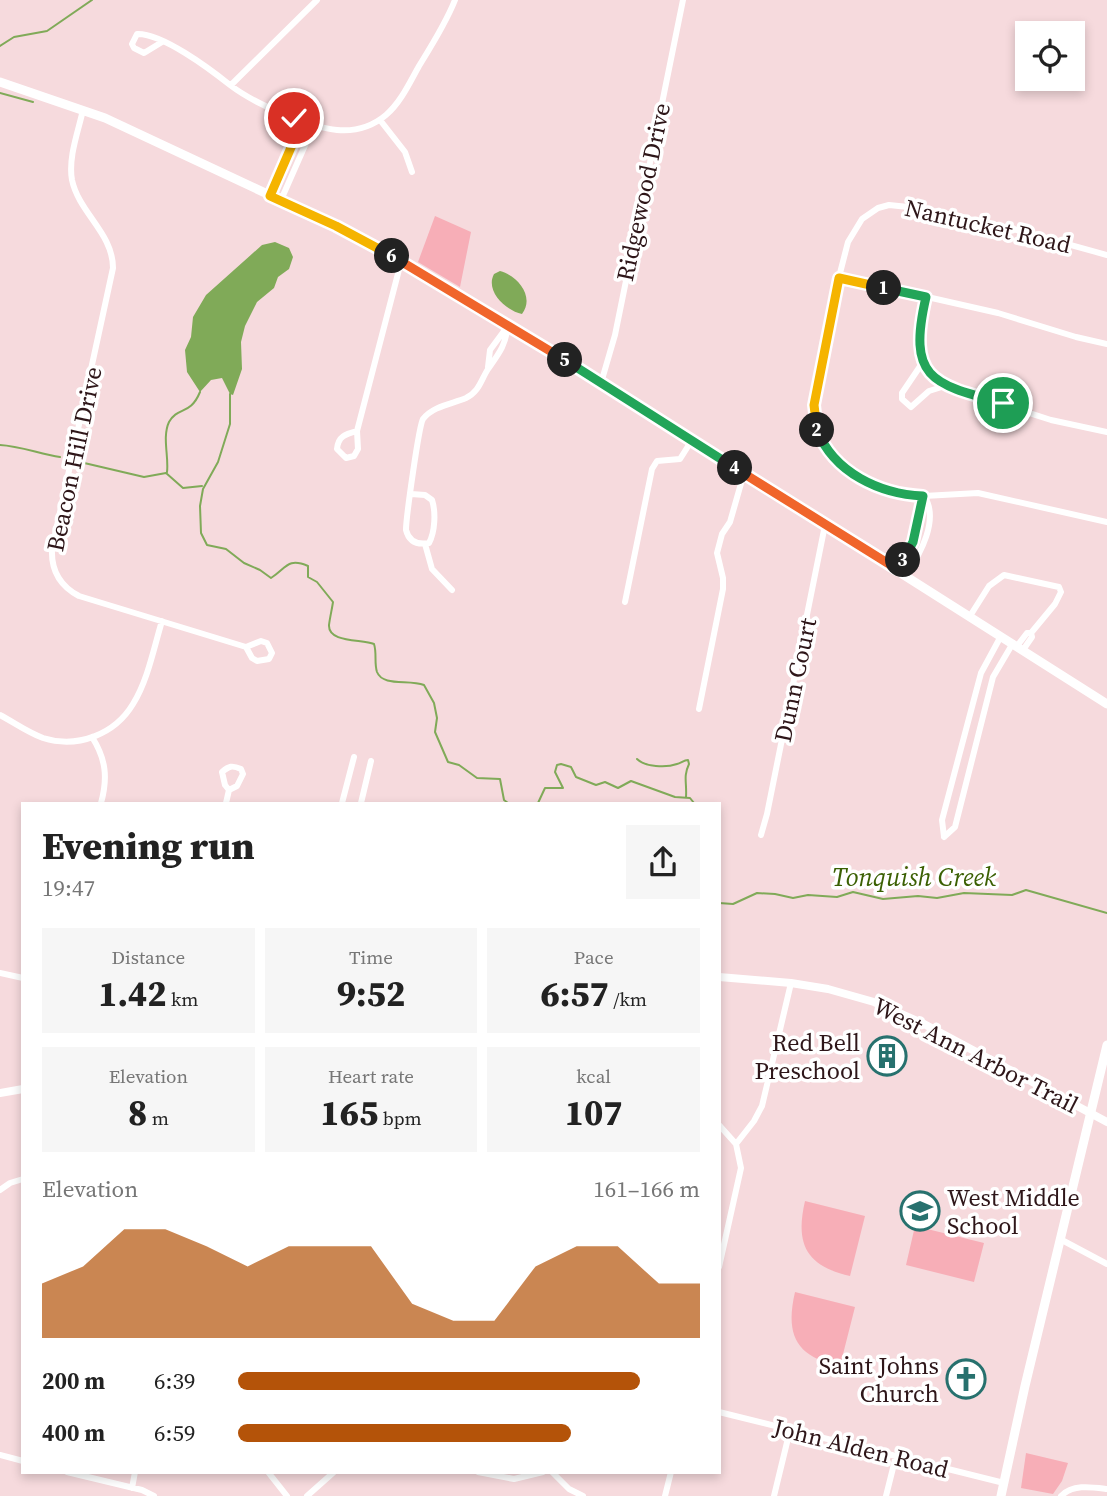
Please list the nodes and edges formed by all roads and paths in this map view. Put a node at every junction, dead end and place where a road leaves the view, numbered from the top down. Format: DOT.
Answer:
graph roads {
  1 [pos="317,0"];
  2 [pos="454,0"];
  3 [pos="683,0"];
  4 [pos="162,42"];
  5 [pos="0,82"];
  6 [pos="230,85"];
  7 [pos="83,110"];
  8 [pos="380,120"];
  9 [pos="302,122"];
  10 [pos="314,125"];
  11 [pos="412,172"];
  12 [pos="270,196"];
  13 [pos="281,201"];
  14 [pos="1107,255"];
  15 [pos="401,262"];
  16 [pos="839,278"];
  17 [pos="926,297"];
  18 [pos="508,326"];
  19 [pos="1107,344"];
  20 [pos="923,362"];
  21 [pos="601,383"];
  22 [pos="945,386"];
  23 [pos="357,432"];
  24 [pos="1107,432"];
  25 [pos="692,440"];
  26 [pos="744,473"];
  27 [pos="411,494"];
  28 [pos="923,496"];
  29 [pos="1107,522"];
  30 [pos="825,525"];
  31 [pos="425,544"];
  32 [pos="897,569"];
  33 [pos="906,576"];
  34 [pos="452,590"];
  35 [pos="625,602"];
  36 [pos="970,616"];
  37 [pos="162,621"];
  38 [pos="1001,636"];
  39 [pos="1018,646"];
  40 [pos="246,647"];
  41 [pos="976,692"];
  42 [pos="988,695"];
  43 [pos="1107,704"];
  44 [pos="699,709"];
  45 [pos="1,718"];
  46 [pos="92,737"];
  47 [pos="963,740"];
  48 [pos="975,744"];
  49 [pos="354,757"];
  50 [pos="371,761"];
  51 [pos="229,790"];
  52 [pos="102,802"];
  53 [pos="226,802"];
  54 [pos="342,802"];
  55 [pos="360,802"];
  56 [pos="761,835"];
  57 [pos="0,973"];
  58 [pos="721,977"];
  59 [pos="21,978"];
  60 [pos="791,983"];
  61 [pos="1107,1045"];
  62 [pos="21,1090"];
  63 [pos="0,1093"];
  64 [pos="1091,1113"];
  65 [pos="1107,1122"];
  66 [pos="721,1127"];
  67 [pos="736,1144"];
  68 [pos="21,1181"];
  69 [pos="0,1190"];
  70 [pos="721,1228"];
  71 [pos="728,1230"];
  72 [pos="1060,1238"];
  73 [pos="721,1259"];
  74 [pos="1107,1264"];
  75 [pos="721,1413"];
  76 [pos="790,1430"];
  77 [pos="0,1455"];
  78 [pos="896,1456"];
  79 [pos="21,1460"];
  80 [pos="75,1474"];
  81 [pos="135,1474"];
  82 [pos="270,1474"];
  83 [pos="332,1474"];
  84 [pos="488,1474"];
  85 [pos="535,1474"];
  86 [pos="554,1474"];
  87 [pos="670,1474"];
  88 [pos="1004,1483"];
  89 [pos="132,1488"];
  90 [pos="1107,1489"];
  91 [pos="1062,1495"];
  92 [pos="154,1496"];
  93 [pos="287,1496"];
  94 [pos="307,1496"];
  95 [pos="583,1496"];
  96 [pos="665,1496"];
  97 [pos="774,1496"];
  98 [pos="886,1496"];
  99 [pos="1001,1496"];
  1 -- 6 [label="street"];
  2 -- 8 [label="street"];
  3 -- 21 [label="street, Ridgewood Drive"];
  4 -- 6 [label="street"];
  5 -- 7 [label="main road"];
  6 -- 9 [label="street"];
  7 -- 12 [label="main road"];
  7 -- 37 [label="street, Beacon Hill Drive"];
  8 -- 10 [label="street"];
  8 -- 11 [label="street"];
  9 -- 10 [label="street"];
  9 -- 12 [label="street"];
  10 -- 13 [label="street"];
  12 -- 13 [label="main road"];
  13 -- 15 [label="main road"];
  14 -- 16 [label="street, Nantucket Road"];
  15 -- 18 [label="main road"];
  15 -- 23 [label="street"];
  16 -- 17 [label="street"];
  16 -- 28 [label="street"];
  17 -- 19 [label="street"];
  17 -- 20 [label="street"];
  18 -- 21 [label="main road"];
  18 -- 27 [label="street"];
  20 -- 22 [label="street"];
  20 -- 22 [label="street"];
  21 -- 25 [label="main road"];
  22 -- 24 [label="street"];
  25 -- 26 [label="main road"];
  25 -- 35 [label="street"];
  26 -- 30 [label="main road"];
  26 -- 44 [label="street"];
  27 -- 31 [label="street"];
  27 -- 31 [label="street"];
  28 -- 29 [label="street"];
  28 -- 32 [label="street"];
  28 -- 33 [label="street"];
  30 -- 32 [label="main road"];
  30 -- 56 [label="street, Dunn Court"];
  31 -- 34 [label="street"];
  32 -- 33 [label="main road"];
  33 -- 36 [label="main road"];
  36 -- 38 [label="main road"];
  36 -- 39 [label="street"];
  37 -- 40 [label="street, Beacon Hill Drive"];
  37 -- 46 [label="street"];
  38 -- 39 [label="main road"];
  38 -- 41 [label="street"];
  39 -- 42 [label="street"];
  39 -- 43 [label="main road"];
  41 -- 42 [label="street"];
  41 -- 47 [label="street"];
  42 -- 48 [label="street"];
  45 -- 46 [label="street"];
  46 -- 52 [label="street"];
  47 -- 48 [label="street"];
  47 -- 48 [label="street"];
  49 -- 54 [label="street"];
  50 -- 55 [label="street"];
  51 -- 53 [label="street"];
  57 -- 59 [label="street"];
  58 -- 60 [label="street, West Ann Arbor Trail"];
  60 -- 64 [label="street, West Ann Arbor Trail"];
  60 -- 67 [label="street"];
  61 -- 64 [label="main road"];
  62 -- 63 [label="street"];
  64 -- 65 [label="street, West Ann Arbor Trail"];
  64 -- 72 [label="main road"];
  66 -- 67 [label="street"];
  67 -- 71 [label="street"];
  68 -- 69 [label="street"];
  70 -- 71 [label="street"];
  71 -- 73 [label="street"];
  72 -- 74 [label="street"];
  72 -- 88 [label="main road"];
  75 -- 76 [label="street, John Alden Road"];
  76 -- 78 [label="street, John Alden Road"];
  76 -- 97 [label="street"];
  77 -- 79 [label="street"];
  78 -- 88 [label="street, John Alden Road"];
  78 -- 98 [label="street"];
  80 -- 89 [label="street"];
  81 -- 89 [label="street"];
  82 -- 93 [label="street"];
  83 -- 94 [label="street"];
  84 -- 85 [label="street"];
  86 -- 95 [label="street"];
  87 -- 96 [label="street"];
  88 -- 99 [label="main road"];
  89 -- 92 [label="street"];
  90 -- 91 [label="street"];
}
